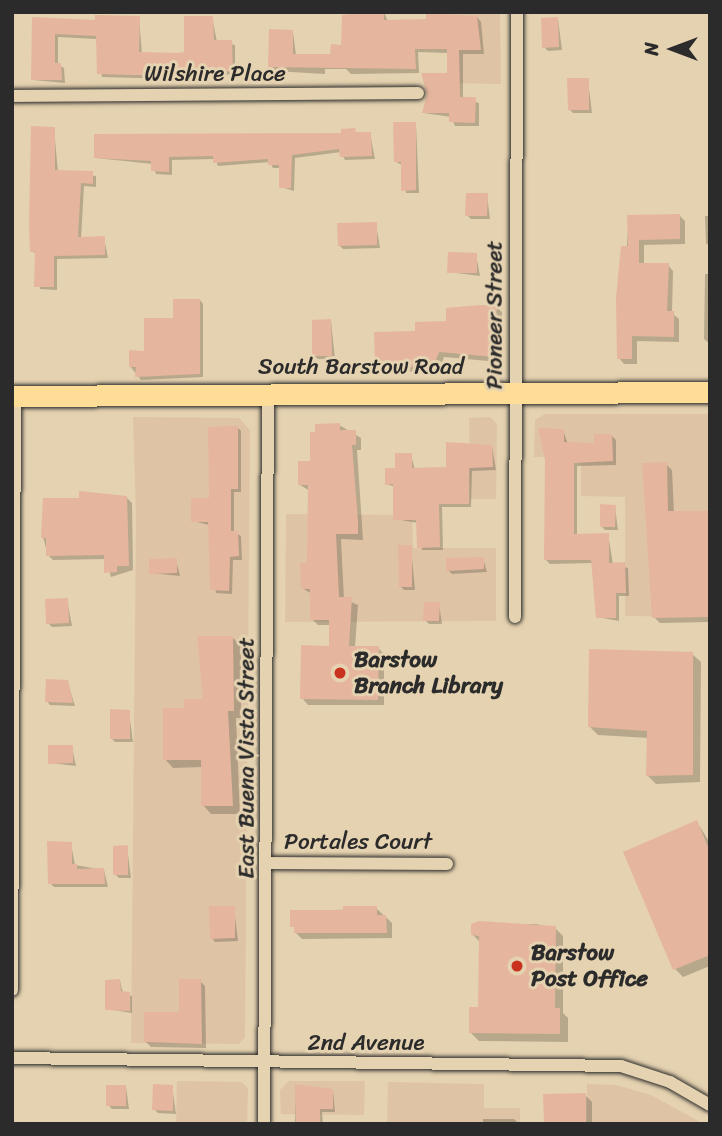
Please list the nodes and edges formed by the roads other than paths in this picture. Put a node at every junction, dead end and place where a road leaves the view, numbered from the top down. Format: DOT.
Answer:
graph roads {
  1 [pos="517,12"];
  2 [pos="418,93"];
  3 [pos="12,96"];
  4 [pos="710,392"];
  5 [pos="268,393"];
  6 [pos="516,393"];
  7 [pos="14,396"];
  8 [pos="515,617"];
  9 [pos="268,863"];
  10 [pos="447,864"];
  11 [pos="12,990"];
  12 [pos="12,1058"];
  13 [pos="265,1063"];
  14 [pos="710,1105"];
  15 [pos="264,1124"];
  1 -- 6 [label="street, Pioneer Street"];
  2 -- 3 [label="street, Wilshire Place"];
  4 -- 6 [label="main road, South Barstow Road"];
  5 -- 6 [label="main road, South Barstow Road"];
  5 -- 7 [label="main road, South Barstow Road"];
  5 -- 9 [label="street, East Buena Vista Street"];
  6 -- 8 [label="street, Pioneer Street"];
  7 -- 11 [label="street"];
  9 -- 10 [label="street, Portales Court"];
  9 -- 13 [label="street, East Buena Vista Street"];
  12 -- 13 [label="street, 2nd Avenue"];
  13 -- 14 [label="street, 2nd Avenue"];
  13 -- 15 [label="street, East Buena Vista Street"];
}
